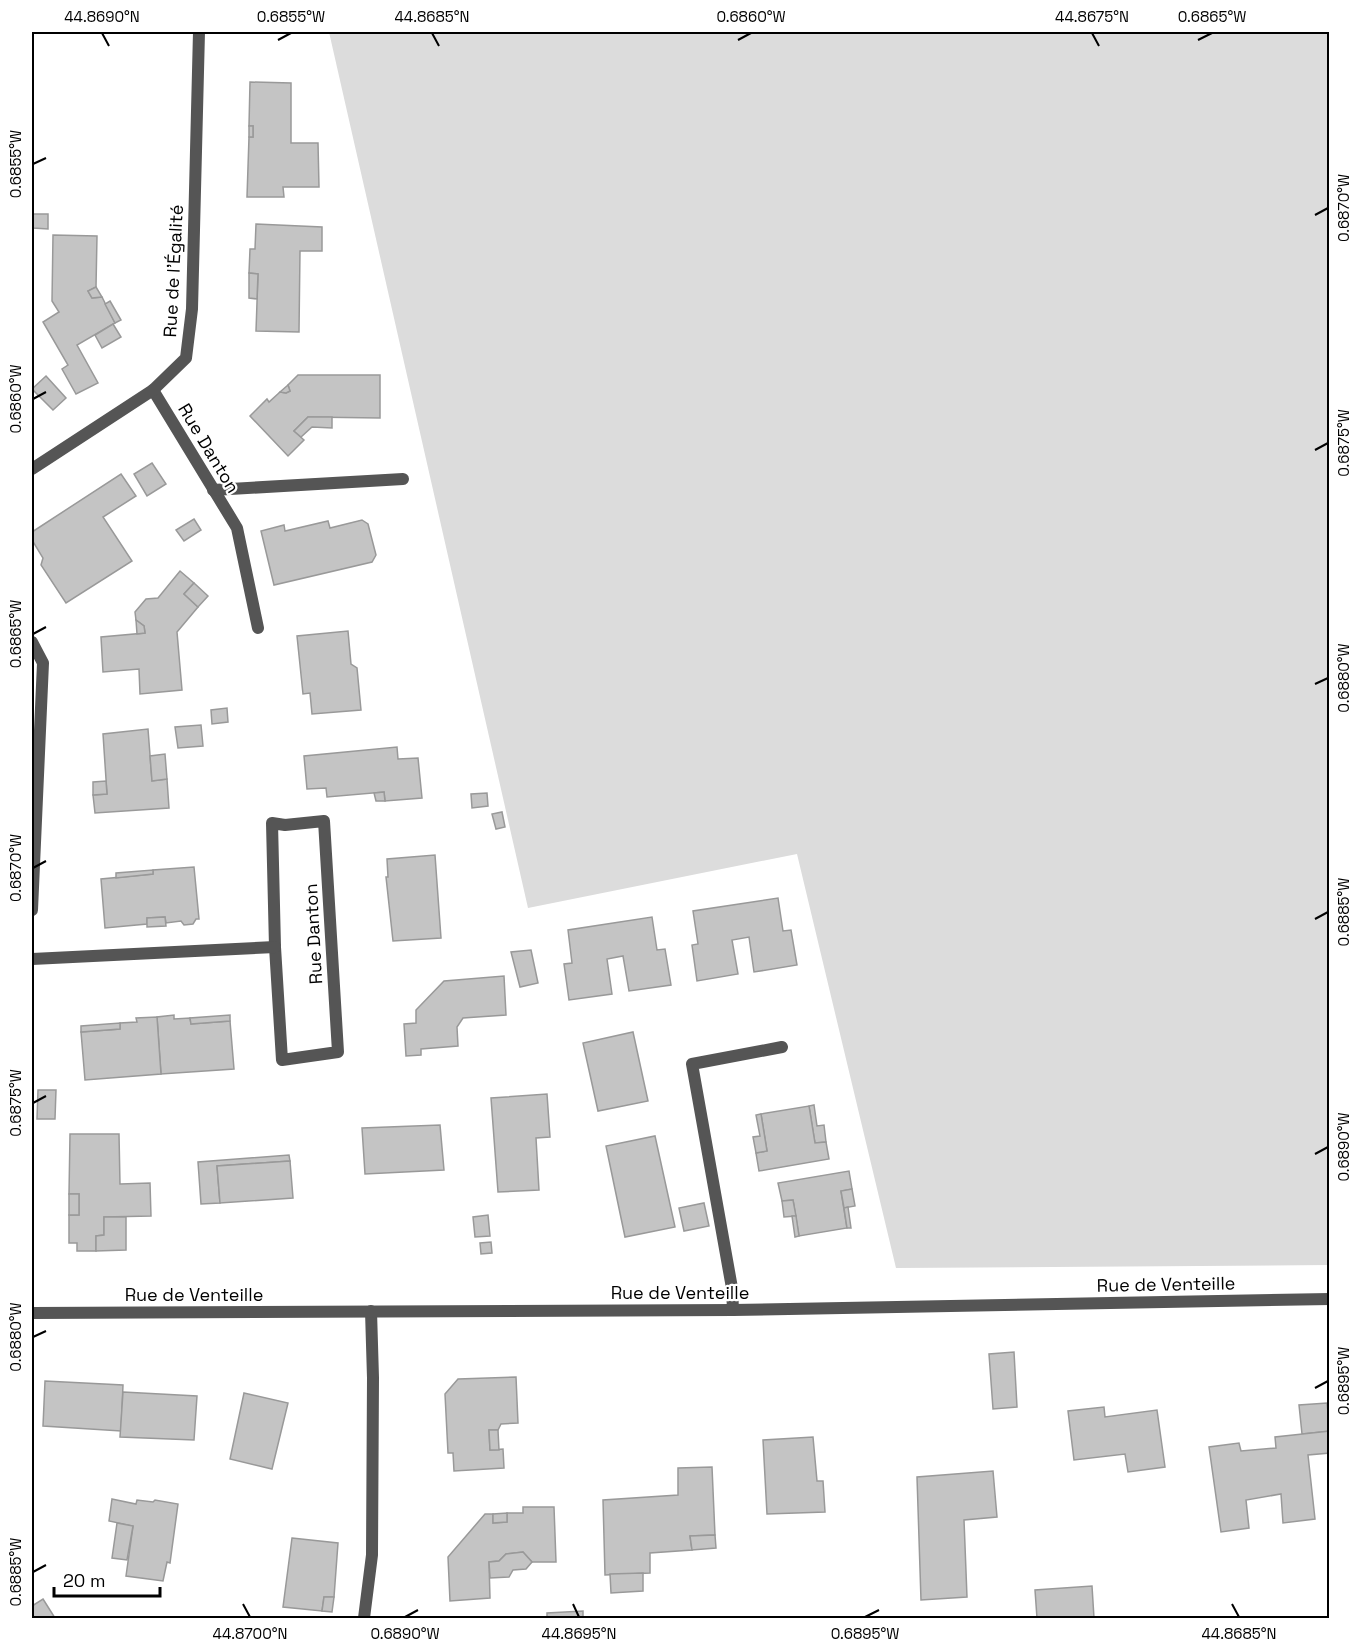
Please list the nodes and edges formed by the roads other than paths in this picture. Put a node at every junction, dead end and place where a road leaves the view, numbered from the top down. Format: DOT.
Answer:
graph roads {
  1 [pos="199,32"];
  2 [pos="153,390"];
  3 [pos="32,469"];
  4 [pos="403,479"];
  5 [pos="213,490"];
  6 [pos="258,628"];
  7 [pos="32,642"];
  8 [pos="32,910"];
  9 [pos="275,947"];
  10 [pos="32,959"];
  11 [pos="782,1047"];
  12 [pos="1329,1299"];
  13 [pos="733,1310"];
  14 [pos="371,1311"];
  15 [pos="32,1313"];
  16 [pos="364,1618"];
  1 -- 2 [label="street, Rue de l'Égalité"];
  2 -- 3 [label="street, Rue de l'Égalité"];
  2 -- 5 [label="street, Rue Danton"];
  4 -- 5 [label="street"];
  5 -- 6 [label="street, Rue Danton"];
  7 -- 8 [label="street"];
  9 -- 9 [label="street, Rue Danton"];
  9 -- 10 [label="street"];
  11 -- 13 [label="street"];
  12 -- 13 [label="street, Rue de Venteille"];
  13 -- 14 [label="street, Rue de Venteille"];
  14 -- 15 [label="street, Rue de Venteille"];
  14 -- 16 [label="street"];
}
